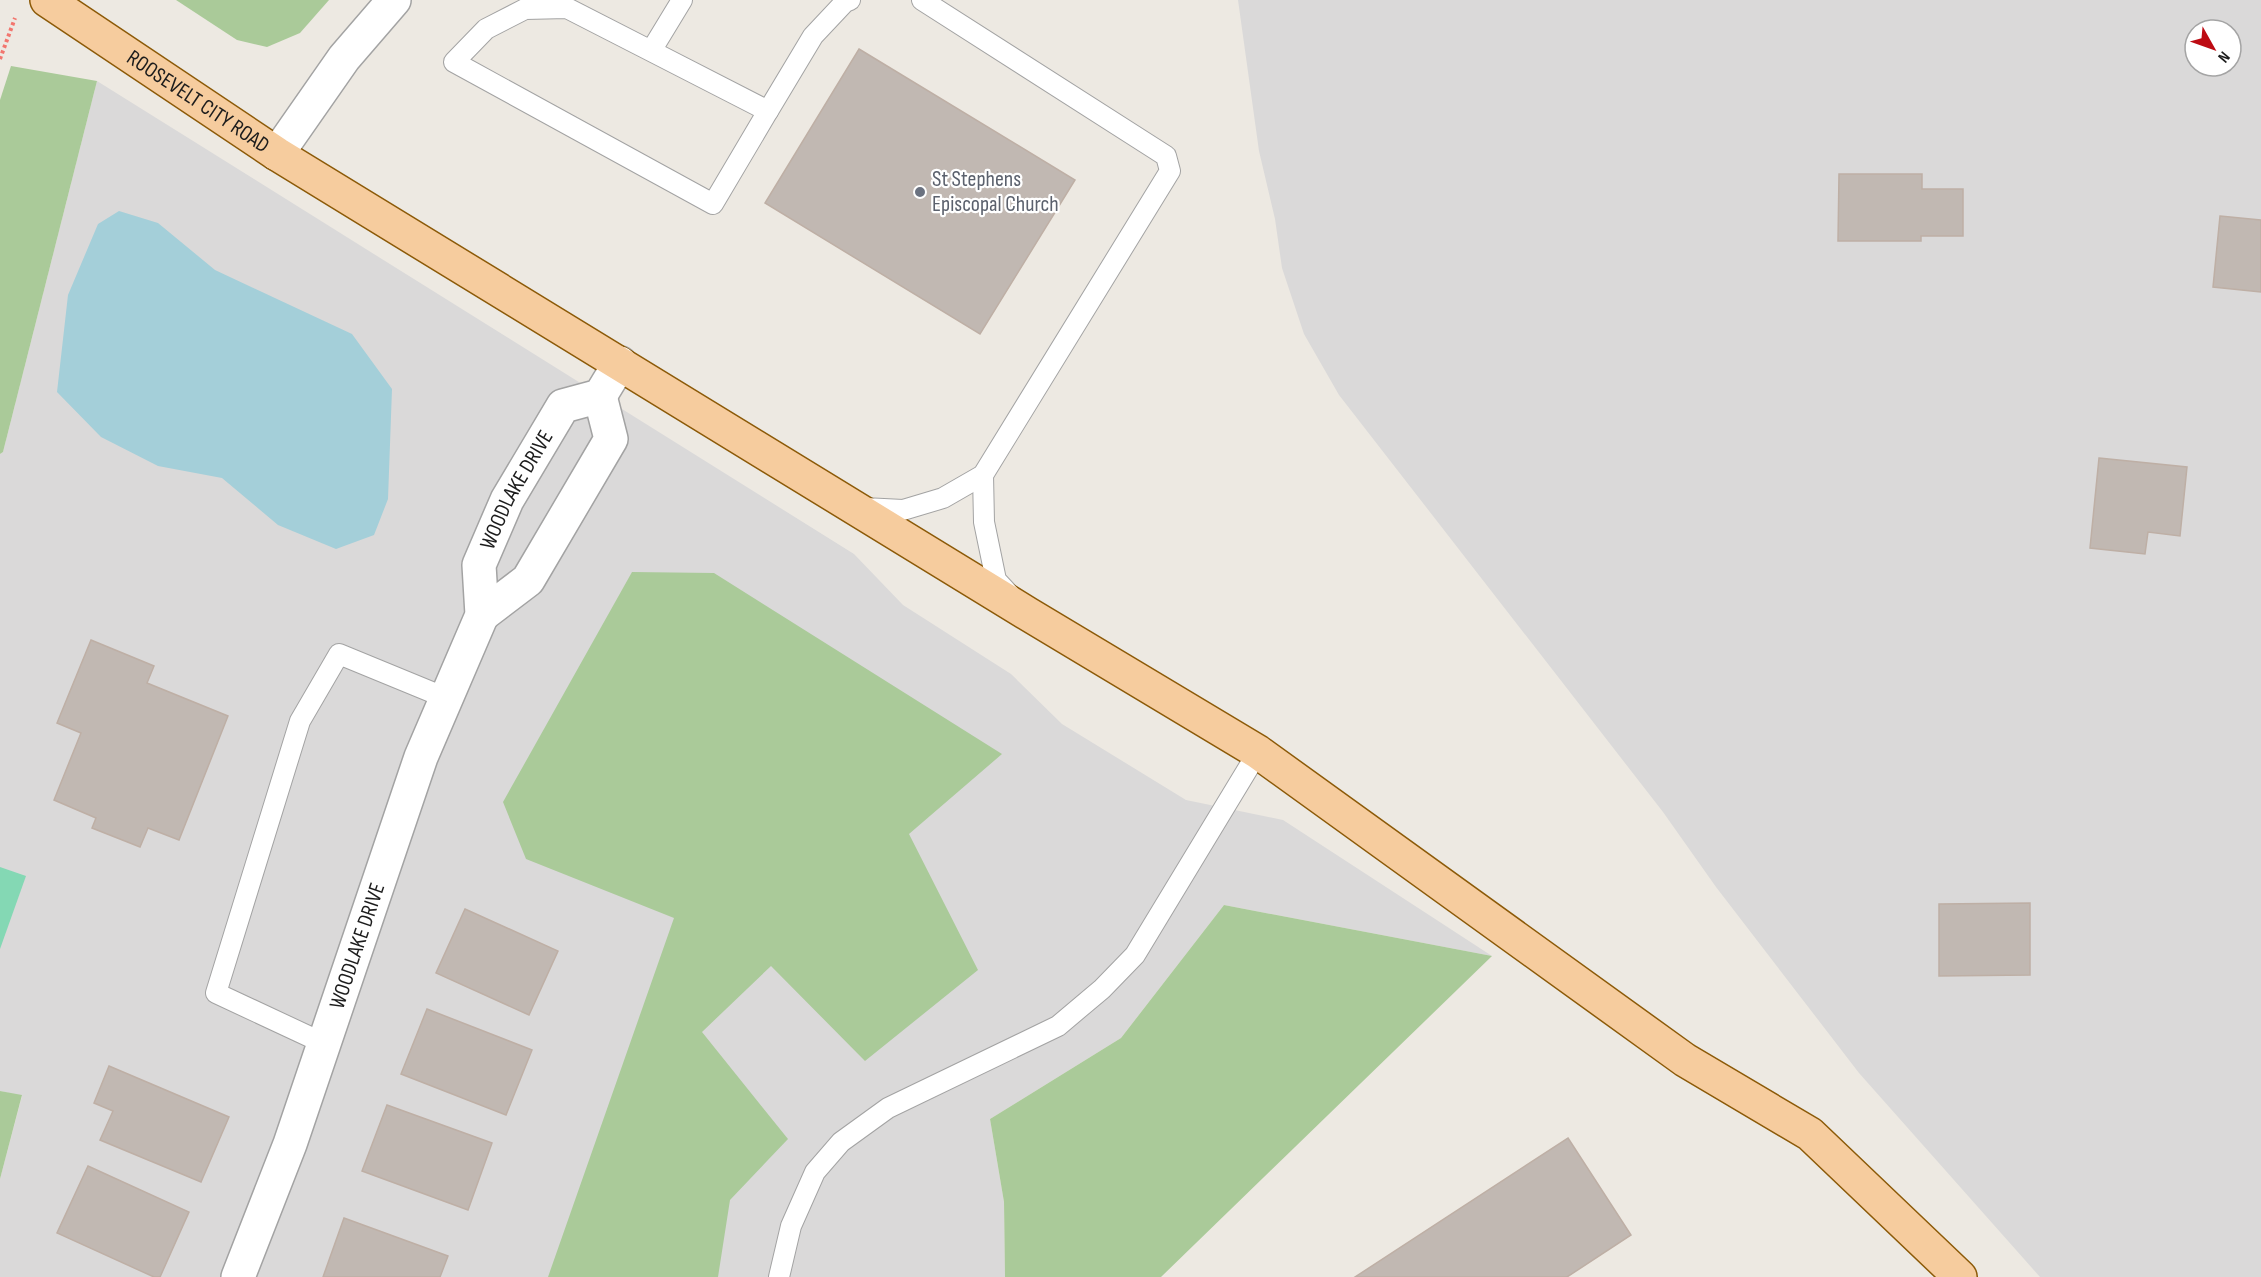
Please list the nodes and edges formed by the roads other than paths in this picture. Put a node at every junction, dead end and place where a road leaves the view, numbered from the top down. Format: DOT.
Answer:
graph roads {
  1 [pos="394,0"];
  2 [pos="682,0"];
  3 [pos="850,0"];
  4 [pos="922,0"];
  5 [pos="32,5"];
  6 [pos="651,51"];
  7 [pos="768,111"];
  8 [pos="277,154"];
  9 [pos="620,363"];
  10 [pos="600,396"];
  11 [pos="983,475"];
  12 [pos="855,508"];
  13 [pos="1028,614"];
  14 [pos="482,615"];
  15 [pos="446,698"];
  16 [pos="1258,752"];
  17 [pos="323,1043"];
  18 [pos="238,1277"];
  19 [pos="779,1277"];
  20 [pos="1960,1277"];
  1 -- 8 [label="street, ROOSEVELT CITY ROAD"];
  2 -- 6 [label="lane"];
  3 -- 7 [label="lane"];
  4 -- 11 [label="lane"];
  5 -- 8 [label="main road, ROOSEVELT CITY ROAD"];
  6 -- 7 [label="lane"];
  6 -- 7 [label="lane"];
  8 -- 9 [label="main road"];
  9 -- 10 [label="street"];
  9 -- 12 [label="main road"];
  10 -- 14 [label="street, WOODLAKE DRIVE"];
  10 -- 14 [label="street, WOODLAKE DRIVE"];
  11 -- 12 [label="lane"];
  11 -- 13 [label="lane"];
  12 -- 13 [label="main road"];
  13 -- 16 [label="main road"];
  14 -- 15 [label="street, WOODLAKE DRIVE"];
  15 -- 17 [label="street, WOODLAKE DRIVE"];
  15 -- 17 [label="lane"];
  16 -- 19 [label="lane"];
  16 -- 20 [label="main road"];
  17 -- 18 [label="street, WOODLAKE DRIVE"];
}
